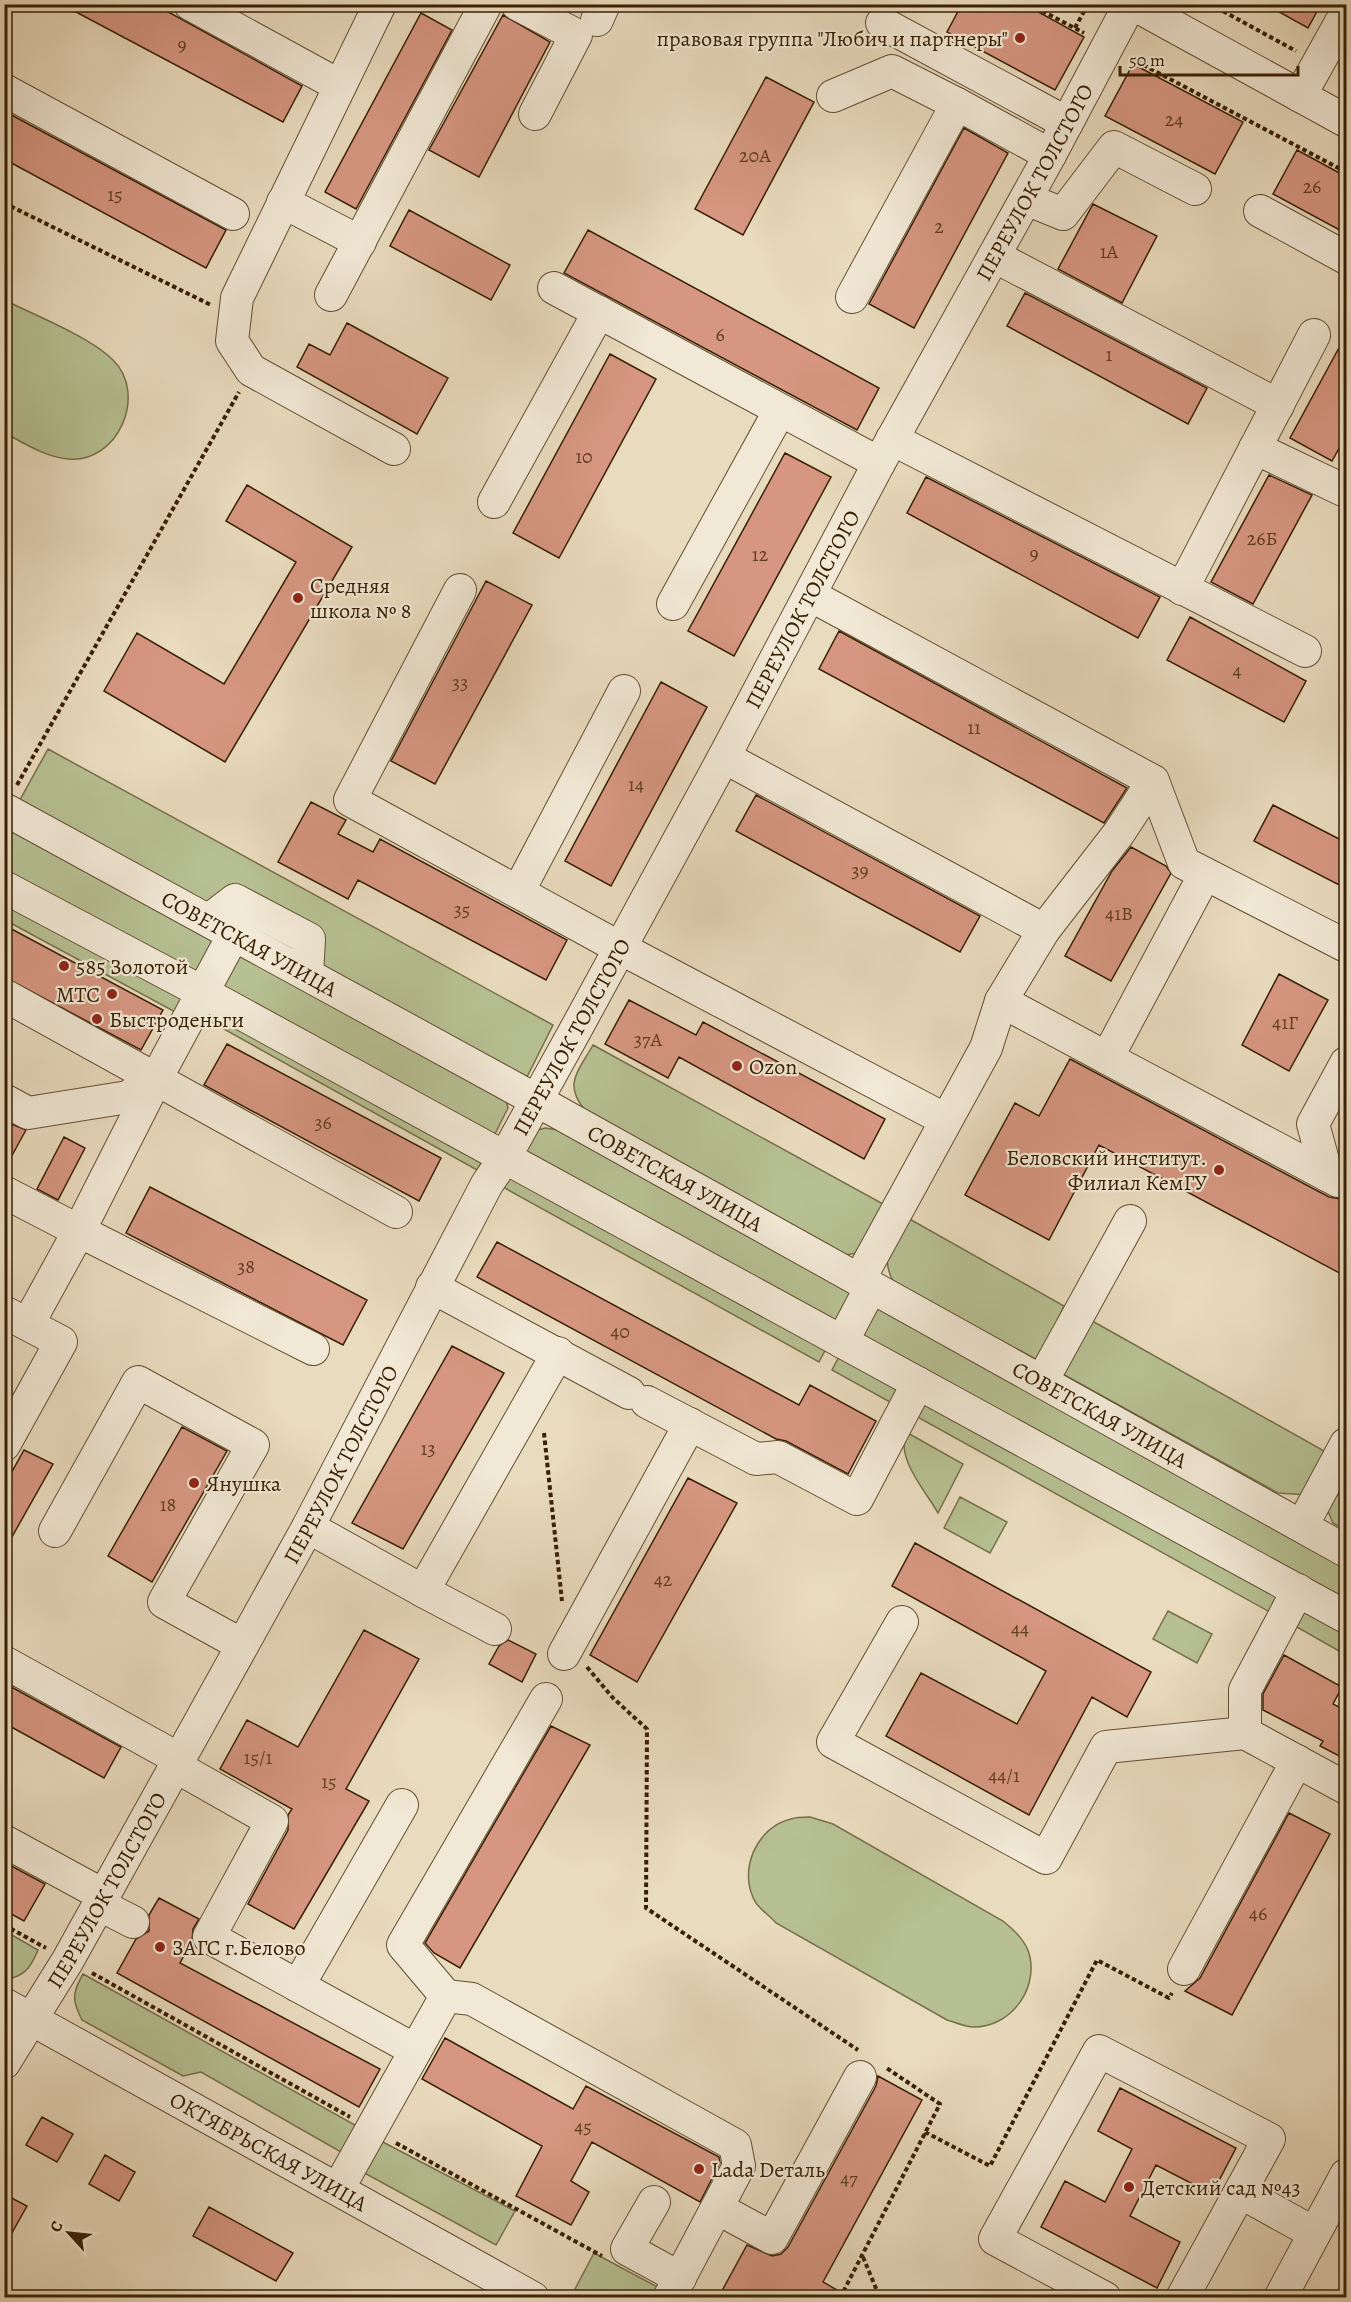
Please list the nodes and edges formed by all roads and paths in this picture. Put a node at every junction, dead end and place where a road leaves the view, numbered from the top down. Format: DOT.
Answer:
graph roads {
  1 [pos="190,4"];
  2 [pos="380,4"];
  3 [pos="517,4"];
  4 [pos="1029,4"];
  5 [pos="1088,4"];
  6 [pos="1132,4"];
  7 [pos="1210,4"];
  8 [pos="474,8"];
  9 [pos="1347,14"];
  10 [pos="882,22"];
  11 [pos="1076,28"];
  12 [pos="1108,46"];
  13 [pos="1318,63"];
  14 [pos="340,86"];
  15 [pos="4,90"];
  16 [pos="833,96"];
  17 [pos="1300,96"];
  18 [pos="957,104"];
  19 [pos="535,114"];
  20 [pos="1347,121"];
  21 [pos="1067,123"];
  22 [pos="1050,155"];
  23 [pos="1347,172"];
  24 [pos="1195,189"];
  25 [pos="1026,199"];
  26 [pos="283,202"];
  27 [pos="4,203"];
  28 [pos="1260,211"];
  29 [pos="233,214"];
  30 [pos="360,242"];
  31 [pos="994,256"];
  32 [pos="1347,258"];
  33 [pos="554,288"];
  34 [pos="331,295"];
  35 [pos="852,297"];
  36 [pos="599,312"];
  37 [pos="235,317"];
  38 [pos="1314,335"];
  39 [pos="251,370"];
  40 [pos="1278,405"];
  41 [pos="780,410"];
  42 [pos="1255,448"];
  43 [pos="394,449"];
  44 [pos="885,451"];
  45 [pos="1347,485"];
  46 [pos="494,502"];
  47 [pos="1182,589"];
  48 [pos="460,590"];
  49 [pos="810,595"];
  50 [pos="673,604"];
  51 [pos="1305,651"];
  52 [pos="624,691"];
  53 [pos="724,757"];
  54 [pos="1153,781"];
  55 [pos="10,797"];
  56 [pos="1205,874"];
  57 [pos="4,887"];
  58 [pos="518,892"];
  59 [pos="221,927"];
  60 [pos="1044,930"];
  61 [pos="1347,946"];
  62 [pos="620,948"];
  63 [pos="202,992"];
  64 [pos="4,995"];
  65 [pos="1001,1001"];
  66 [pos="1107,1058"];
  67 [pos="1347,1063"];
  68 [pos="157,1077"];
  69 [pos="4,1100"];
  70 [pos="536,1101"];
  71 [pos="946,1120"];
  72 [pos="504,1159"];
  73 [pos="1337,1180"];
  74 [pos="4,1192"];
  75 [pos="396,1212"];
  76 [pos="1130,1221"];
  77 [pos="78,1231"];
  78 [pos="865,1283"];
  79 [pos="432,1287"];
  80 [pos="16,1318"];
  81 [pos="842,1342"];
  82 [pos="313,1349"];
  83 [pos="558,1353"];
  84 [pos="1042,1381"];
  85 [pos="918,1383"];
  86 [pos="539,1387"];
  87 [pos="690,1424"];
  88 [pos="1347,1444"];
  89 [pos="4,1445"];
  90 [pos="1302,1526"];
  91 [pos="308,1527"];
  92 [pos="55,1531"];
  93 [pos="1343,1546"];
  94 [pos="1298,1590"];
  95 [pos="423,1591"];
  96 [pos="563,1606"];
  97 [pos="1347,1617"];
  98 [pos="902,1622"];
  99 [pos="495,1629"];
  100 [pos="243,1645"];
  101 [pos="575,1660"];
  102 [pos="4,1662"];
  103 [pos="546,1699"];
  104 [pos="1245,1732"];
  105 [pos="1298,1761"];
  106 [pos="177,1762"];
  107 [pos="1347,1788"];
  108 [pos="402,1805"];
  109 [pos="4,1840"];
  110 [pos="101,1900"];
  111 [pos="133,1922"];
  112 [pos="4,1925"];
  113 [pos="68,1960"];
  114 [pos="1184,1969"];
  115 [pos="298,1986"];
  116 [pos="446,1996"];
  117 [pos="17,2011"];
  118 [pos="415,2050"];
  119 [pos="4,2063"];
  120 [pos="867,2064"];
  121 [pos="371,2129"];
  122 [pos="925,2132"];
  123 [pos="1345,2181"];
  124 [pos="338,2189"];
  125 [pos="1240,2192"];
  126 [pos="654,2202"];
  127 [pos="717,2208"];
  128 [pos="1314,2233"];
  129 [pos="862,2256"];
  130 [pos="609,2260"];
  131 [pos="675,2288"];
  132 [pos="533,2298"];
  133 [pos="840,2298"];
  134 [pos="880,2298"];
  135 [pos="1105,2298"];
  136 [pos="1182,2298"];
  137 [pos="1280,2298"];
  1 -- 14 [label="street"];
  2 -- 14 [label="street"];
  3 -- 19 [label="street"];
  4 -- 11 [label="path"];
  5 -- 11 [label="path"];
  6 -- 12 [label="street, ПЕРЕУЛОК ТОЛСТОГО"];
  6 -- 17 [label="street"];
  7 -- 13 [label="path"];
  8 -- 30 [label="street"];
  9 -- 13 [label="street"];
  10 -- 21 [label="street"];
  11 -- 12 [label="path"];
  12 -- 21 [label="street, ПЕРЕУЛОК ТОЛСТОГО"];
  12 -- 23 [label="path"];
  13 -- 17 [label="street"];
  14 -- 26 [label="street"];
  15 -- 29 [label="street"];
  16 -- 18 [label="street"];
  17 -- 20 [label="street"];
  18 -- 22 [label="street"];
  18 -- 35 [label="street"];
  21 -- 22 [label="street, ПЕРЕУЛОК ТОЛСТОГО"];
  22 -- 25 [label="street, ПЕРЕУЛОК ТОЛСТОГО"];
  24 -- 25 [label="street"];
  25 -- 31 [label="street, ПЕРЕУЛОК ТОЛСТОГО"];
  26 -- 30 [label="street"];
  26 -- 37 [label="street"];
  27 -- 37 [label="path"];
  28 -- 32 [label="street"];
  30 -- 34 [label="street"];
  31 -- 40 [label="street"];
  31 -- 44 [label="street, ПЕРЕУЛОК ТОЛСТОГО"];
  33 -- 36 [label="street"];
  36 -- 41 [label="street"];
  36 -- 46 [label="street"];
  37 -- 39 [label="street"];
  38 -- 40 [label="street"];
  39 -- 43 [label="street"];
  39 -- 55 [label="path"];
  40 -- 42 [label="street"];
  41 -- 44 [label="street"];
  41 -- 50 [label="street"];
  42 -- 45 [label="street"];
  42 -- 47 [label="street"];
  44 -- 47 [label="street"];
  44 -- 49 [label="street, ПЕРЕУЛОК ТОЛСТОГО"];
  47 -- 51 [label="street"];
  48 -- 58 [label="street"];
  49 -- 53 [label="street, ПЕРЕУЛОК ТОЛСТОГО"];
  49 -- 54 [label="street"];
  52 -- 58 [label="street"];
  53 -- 60 [label="street"];
  53 -- 62 [label="street, ПЕРЕУЛОК ТОЛСТОГО"];
  54 -- 56 [label="street"];
  54 -- 60 [label="street"];
  55 -- 59 [label="street, СОВЕТСКАЯ УЛИЦА"];
  56 -- 61 [label="street"];
  56 -- 66 [label="street"];
  57 -- 63 [label="street"];
  58 -- 62 [label="street"];
  59 -- 63 [label="street"];
  59 -- 70 [label="street, СОВЕТСКАЯ УЛИЦА"];
  60 -- 65 [label="street"];
  62 -- 70 [label="street, ПЕРЕУЛОК ТОЛСТОГО"];
  62 -- 71 [label="street"];
  63 -- 68 [label="street"];
  63 -- 72 [label="street"];
  64 -- 68 [label="street"];
  65 -- 66 [label="street"];
  65 -- 71 [label="street"];
  66 -- 73 [label="street"];
  67 -- 73 [label="street"];
  68 -- 69 [label="street"];
  68 -- 75 [label="street"];
  68 -- 77 [label="street"];
  70 -- 72 [label="street, ПЕРЕУЛОК ТОЛСТОГО"];
  70 -- 78 [label="street, СОВЕТСКАЯ УЛИЦА"];
  71 -- 78 [label="street"];
  72 -- 79 [label="street, ПЕРЕУЛОК ТОЛСТОГО"];
  72 -- 81 [label="street"];
  74 -- 77 [label="street"];
  76 -- 84 [label="street"];
  77 -- 80 [label="street"];
  77 -- 82 [label="street"];
  78 -- 81 [label="street"];
  78 -- 84 [label="street, СОВЕТСКАЯ УЛИЦА"];
  79 -- 83 [label="street"];
  79 -- 91 [label="street, ПЕРЕУЛОК ТОЛСТОГО"];
  80 -- 89 [label="street"];
  81 -- 85 [label="street"];
  83 -- 86 [label="street"];
  83 -- 87 [label="street"];
  84 -- 90 [label="street, СОВЕТСКАЯ УЛИЦА"];
  85 -- 87 [label="street"];
  85 -- 94 [label="street"];
  86 -- 95 [label="street"];
  86 -- 96 [label="path"];
  87 -- 101 [label="street"];
  88 -- 90 [label="street"];
  90 -- 93 [label="street, СОВЕТСКАЯ УЛИЦА"];
  91 -- 95 [label="street"];
  91 -- 100 [label="street, ПЕРЕУЛОК ТОЛСТОГО"];
  92 -- 100 [label="street"];
  94 -- 97 [label="street"];
  94 -- 104 [label="street"];
  95 -- 99 [label="street"];
  98 -- 104 [label="street"];
  100 -- 106 [label="street, ПЕРЕУЛОК ТОЛСТОГО"];
  101 -- 120 [label="path"];
  102 -- 106 [label="street"];
  103 -- 116 [label="street"];
  104 -- 105 [label="street"];
  105 -- 107 [label="street"];
  105 -- 114 [label="street"];
  106 -- 110 [label="street, ПЕРЕУЛОК ТОЛСТОГО"];
  106 -- 115 [label="street"];
  108 -- 115 [label="street"];
  109 -- 110 [label="street"];
  110 -- 111 [label="street"];
  110 -- 113 [label="street, ПЕРЕУЛОК ТОЛСТОГО"];
  112 -- 113 [label="path"];
  113 -- 117 [label="street, ПЕРЕУЛОК ТОЛСТОГО"];
  113 -- 121 [label="path"];
  114 -- 122 [label="path"];
  115 -- 118 [label="street"];
  116 -- 118 [label="street"];
  116 -- 127 [label="street"];
  117 -- 119 [label="street, ПЕРЕУЛОК ТОЛСТОГО"];
  117 -- 124 [label="street, ОКТЯБРЬСКАЯ УЛИЦА"];
  118 -- 121 [label="street"];
  120 -- 122 [label="path"];
  120 -- 127 [label="street"];
  121 -- 124 [label="street"];
  121 -- 130 [label="path"];
  122 -- 129 [label="path"];
  123 -- 128 [label="street"];
  124 -- 132 [label="street, ОКТЯБРЬСКАЯ УЛИЦА"];
  125 -- 128 [label="street"];
  125 -- 135 [label="street"];
  125 -- 136 [label="street"];
  126 -- 131 [label="street"];
  127 -- 131 [label="street"];
  128 -- 137 [label="street"];
  129 -- 133 [label="path"];
  129 -- 134 [label="path"];
}
